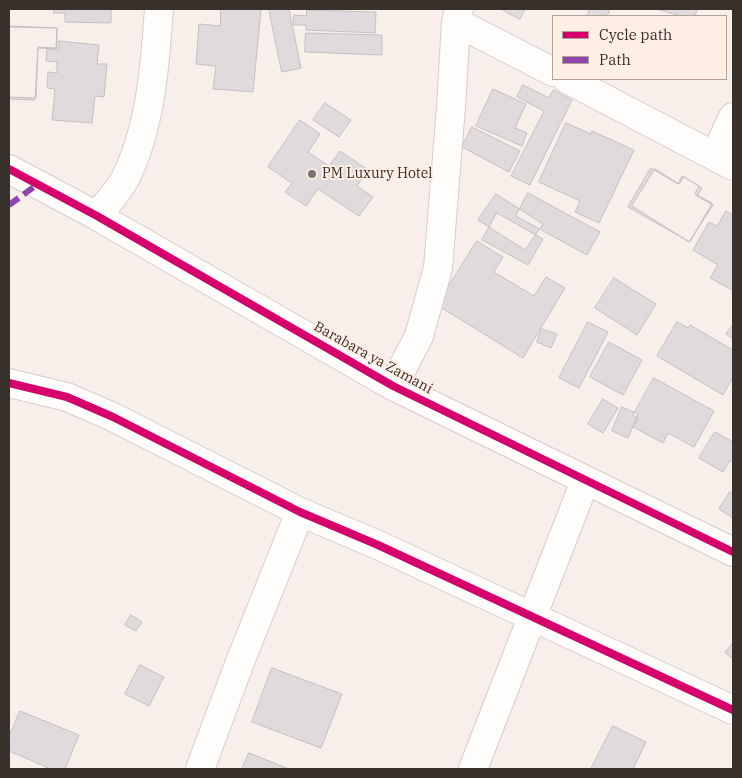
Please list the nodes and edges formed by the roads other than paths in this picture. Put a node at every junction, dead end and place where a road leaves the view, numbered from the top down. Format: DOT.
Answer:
graph roads {
  1 [pos="158,9"];
  2 [pos="458,15"];
  3 [pos="552,71"];
  4 [pos="569,80"];
  5 [pos="733,117"];
  6 [pos="724,161"];
  7 [pos="9,169"];
  8 [pos="97,216"];
  9 [pos="9,383"];
  10 [pos="393,386"];
  11 [pos="585,481"];
  12 [pos="300,512"];
  13 [pos="733,552"];
  14 [pos="532,618"];
  15 [pos="733,710"];
  16 [pos="200,769"];
  17 [pos="473,769"];
  1 -- 8 [label="street"];
  2 -- 3 [label="street"];
  2 -- 10 [label="street"];
  4 -- 6 [label="street"];
  5 -- 6 [label="street"];
  7 -- 8 [label="street, Barabara ya Zamani"];
  8 -- 10 [label="street, Barabara ya Zamani"];
  9 -- 12 [label="street"];
  10 -- 11 [label="street, Barabara ya Zamani"];
  11 -- 13 [label="street, Barabara ya Zamani"];
  11 -- 14 [label="street"];
  12 -- 14 [label="street"];
  12 -- 16 [label="street"];
  14 -- 15 [label="street"];
  14 -- 17 [label="street"];
}
